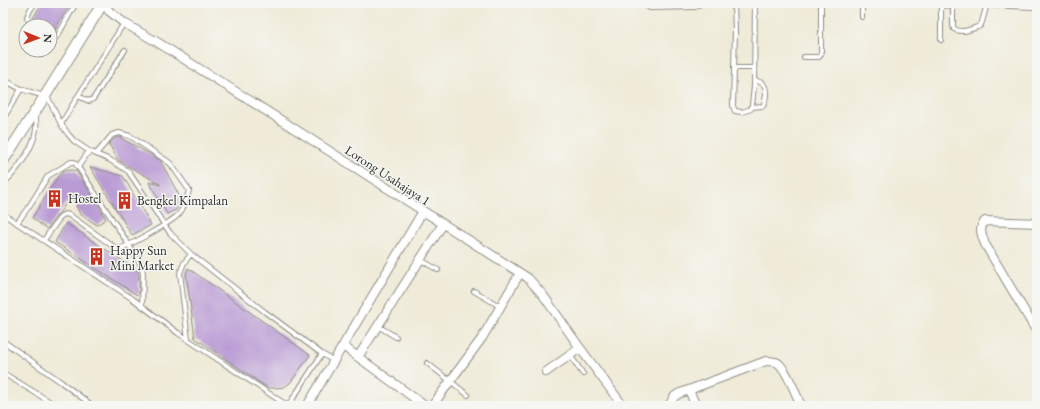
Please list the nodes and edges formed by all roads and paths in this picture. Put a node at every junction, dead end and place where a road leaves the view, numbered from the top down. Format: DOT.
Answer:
graph roads {
  1 [pos="35,3"];
  2 [pos="76,3"];
  3 [pos="103,3"];
  4 [pos="646,3"];
  5 [pos="699,3"];
  6 [pos="734,3"];
  7 [pos="755,3"];
  8 [pos="822,3"];
  9 [pos="862,3"];
  10 [pos="987,3"];
  11 [pos="941,4"];
  12 [pos="953,4"];
  13 [pos="1037,4"];
  14 [pos="862,17"];
  15 [pos="28,18"];
  16 [pos="124,23"];
  17 [pos="58,35"];
  18 [pos="941,40"];
  19 [pos="125,50"];
  20 [pos="804,57"];
  21 [pos="734,68"];
  22 [pos="754,68"];
  23 [pos="3,79"];
  24 [pos="754,80"];
  25 [pos="21,89"];
  26 [pos="45,96"];
  27 [pos="78,96"];
  28 [pos="751,107"];
  29 [pos="34,112"];
  30 [pos="3,119"];
  31 [pos="61,124"];
  32 [pos="89,151"];
  33 [pos="96,154"];
  34 [pos="3,161"];
  35 [pos="78,167"];
  36 [pos="3,183"];
  37 [pos="423,211"];
  38 [pos="3,214"];
  39 [pos="17,223"];
  40 [pos="1037,223"];
  41 [pos="164,224"];
  42 [pos="443,224"];
  43 [pos="44,240"];
  44 [pos="129,245"];
  45 [pos="191,254"];
  46 [pos="420,259"];
  47 [pos="438,270"];
  48 [pos="520,273"];
  49 [pos="474,291"];
  50 [pos="142,306"];
  51 [pos="501,307"];
  52 [pos="378,325"];
  53 [pos="1037,332"];
  54 [pos="396,337"];
  55 [pos="188,340"];
  56 [pos="3,341"];
  57 [pos="343,346"];
  58 [pos="580,348"];
  59 [pos="322,354"];
  60 [pos="570,354"];
  61 [pos="358,357"];
  62 [pos="334,361"];
  63 [pos="427,363"];
  64 [pos="546,372"];
  65 [pos="3,373"];
  66 [pos="583,374"];
  67 [pos="450,381"];
  68 [pos="689,390"];
  69 [pos="468,395"];
  70 [pos="57,406"];
  71 [pos="93,406"];
  72 [pos="288,406"];
  73 [pos="307,406"];
  74 [pos="425,406"];
  75 [pos="432,406"];
  76 [pos="623,406"];
  77 [pos="669,406"];
  78 [pos="696,406"];
  79 [pos="801,406"];
  1 -- 15 [label="lane"];
  2 -- 17 [label="lane"];
  3 -- 16 [label="street, Lorong Usahajaya 1"];
  3 -- 26 [label="street"];
  4 -- 5 [label="lane"];
  6 -- 21 [label="lane"];
  7 -- 22 [label="lane"];
  8 -- 20 [label="lane"];
  9 -- 14 [label="lane"];
  10 -- 12 [label="lane"];
  10 -- 13 [label="street"];
  11 -- 12 [label="lane"];
  11 -- 18 [label="lane"];
  16 -- 27 [label="lane"];
  16 -- 37 [label="street, Lorong Usahajaya 1"];
  19 -- 27 [label="lane"];
  21 -- 22 [label="lane"];
  21 -- 28 [label="lane"];
  22 -- 24 [label="lane"];
  23 -- 25 [label="lane"];
  24 -- 28 [label="lane"];
  24 -- 28 [label="lane"];
  25 -- 26 [label="lane"];
  25 -- 30 [label="lane"];
  26 -- 29 [label="street"];
  26 -- 31 [label="lane"];
  27 -- 31 [label="lane"];
  29 -- 34 [label="street"];
  29 -- 36 [label="lane"];
  31 -- 32 [label="lane"];
  32 -- 33 [label="lane"];
  32 -- 35 [label="lane"];
  33 -- 41 [label="lane"];
  33 -- 41 [label="lane"];
  35 -- 39 [label="lane"];
  35 -- 44 [label="lane"];
  37 -- 42 [label="street, Lorong Usahajaya 1"];
  37 -- 57 [label="street"];
  38 -- 39 [label="lane"];
  39 -- 43 [label="lane"];
  40 -- 53 [label="street"];
  41 -- 44 [label="lane"];
  41 -- 45 [label="lane"];
  42 -- 46 [label="street"];
  42 -- 48 [label="street, Lorong Usahajaya 1"];
  43 -- 44 [label="lane"];
  43 -- 50 [label="lane"];
  44 -- 50 [label="lane"];
  45 -- 55 [label="lane"];
  45 -- 59 [label="lane"];
  46 -- 47 [label="lane"];
  46 -- 52 [label="street"];
  48 -- 51 [label="street"];
  48 -- 58 [label="street, Lorong Usahajaya 1"];
  49 -- 51 [label="lane"];
  50 -- 55 [label="lane"];
  51 -- 67 [label="street"];
  52 -- 54 [label="lane"];
  52 -- 61 [label="street"];
  55 -- 72 [label="lane"];
  56 -- 71 [label="lane"];
  57 -- 61 [label="street"];
  57 -- 62 [label="street"];
  58 -- 60 [label="street"];
  58 -- 76 [label="street, Lorong Usahajaya 1"];
  59 -- 62 [label="lane"];
  59 -- 72 [label="lane"];
  60 -- 64 [label="street"];
  60 -- 66 [label="lane"];
  61 -- 74 [label="street"];
  62 -- 73 [label="street"];
  63 -- 67 [label="lane"];
  65 -- 70 [label="lane"];
  67 -- 69 [label="lane"];
  67 -- 75 [label="street"];
  68 -- 77 [label="street"];
  68 -- 78 [label="street"];
  68 -- 79 [label="street"];
}
